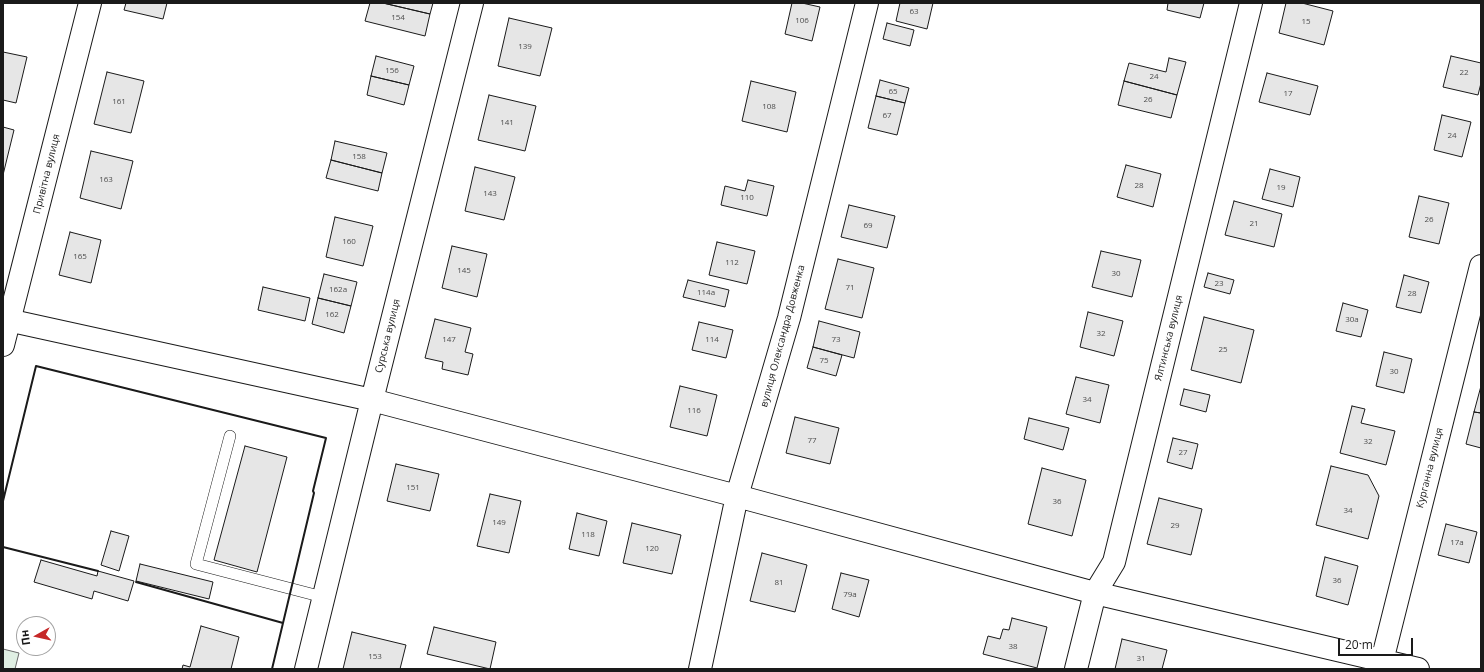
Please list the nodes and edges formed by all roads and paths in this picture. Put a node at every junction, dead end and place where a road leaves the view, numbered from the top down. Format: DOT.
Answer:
graph roads {
  1 [pos="90,3"];
  2 [pos="472,3"];
  3 [pos="867,3"];
  4 [pos="1252,3"];
  5 [pos="1481,266"];
  6 [pos="6,320"];
  7 [pos="3,345"];
  8 [pos="372,400"];
  9 [pos="230,436"];
  10 [pos="737,496"];
  11 [pos="1095,593"];
  12 [pos="324,597"];
  13 [pos="1381,665"];
  14 [pos="306,669"];
  15 [pos="700,669"];
  16 [pos="1076,669"];
  17 [pos="1418,669"];
  1 -- 6 [label="street, Привітна вулиця"];
  2 -- 8 [label="street, Сурська вулиця"];
  3 -- 10 [label="street, вулиця Олександра Довженка"];
  4 -- 11 [label="street, Ялтинська вулиця"];
  5 -- 13 [label="street, Курганна вулиця"];
  6 -- 7 [label="street, Привітна вулиця"];
  6 -- 8 [label="street"];
  8 -- 10 [label="street"];
  8 -- 12 [label="street, Сурська вулиця"];
  9 -- 12 [label="lane"];
  10 -- 11 [label="street"];
  10 -- 15 [label="street, вулиця Олександра Довженка"];
  11 -- 13 [label="street"];
  11 -- 16 [label="street, Ялтинська вулиця"];
  12 -- 14 [label="street, Сурська вулиця"];
  13 -- 17 [label="street"];
}
